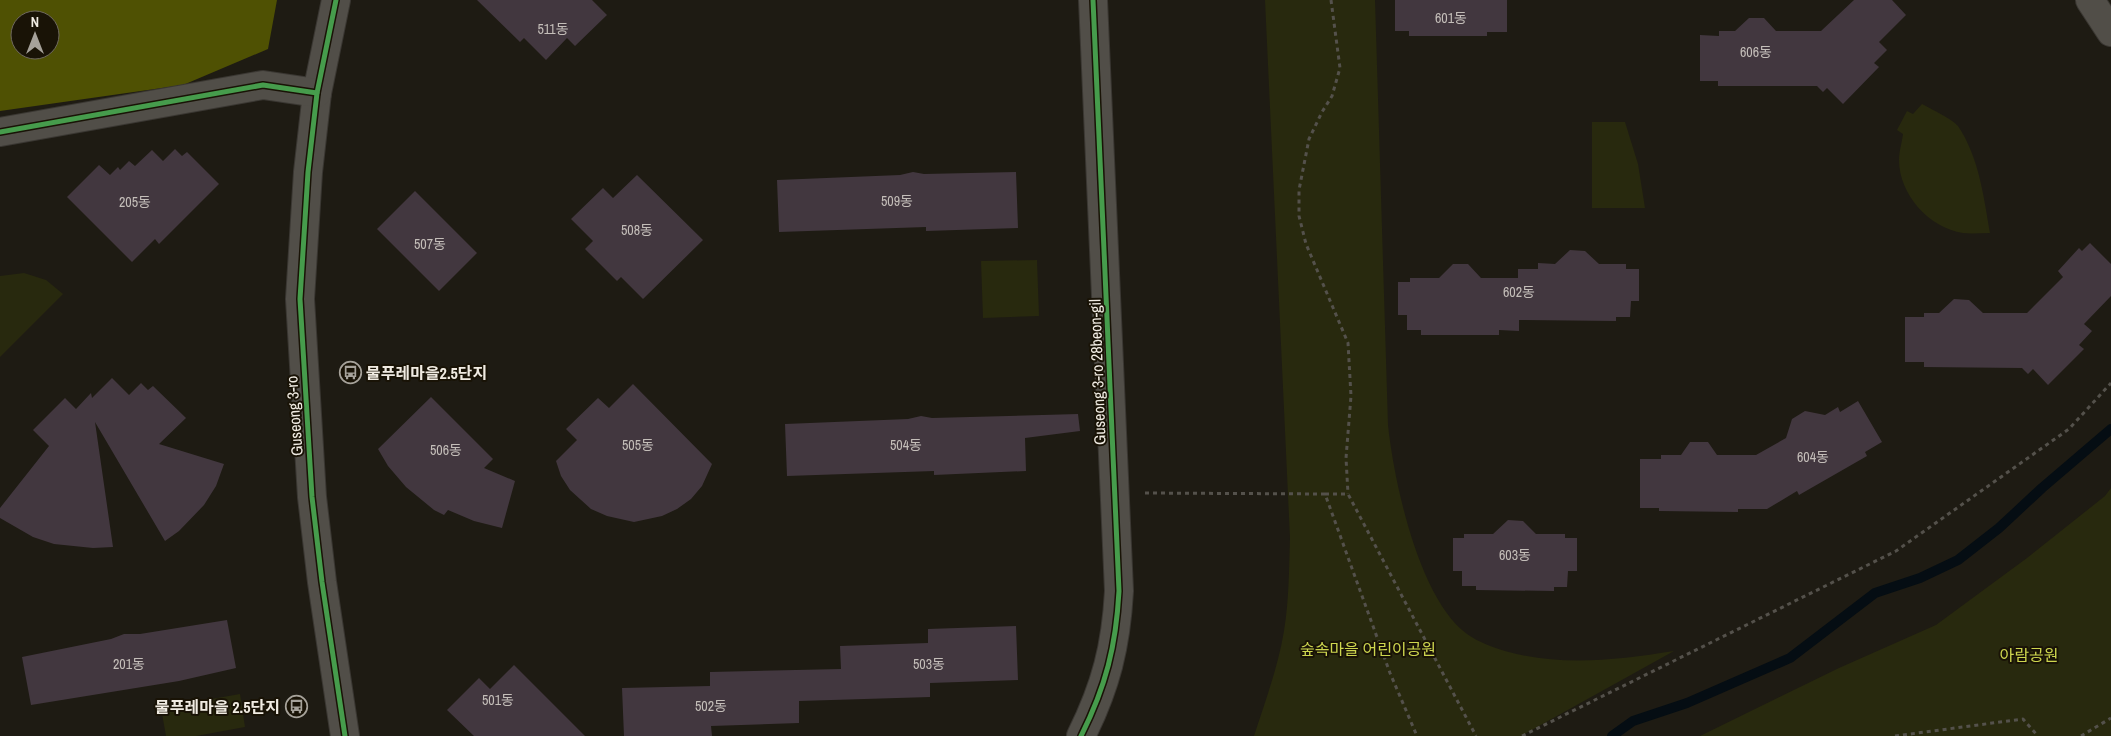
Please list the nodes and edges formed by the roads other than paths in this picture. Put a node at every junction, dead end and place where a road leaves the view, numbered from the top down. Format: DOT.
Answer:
graph roads {
  1 [pos="336,0"];
  2 [pos="1093,0"];
  3 [pos="2090,0"];
  4 [pos="2111,32"];
  5 [pos="317,92"];
  6 [pos="0,132"];
  7 [pos="345,736"];
  8 [pos="1081,736"];
  1 -- 5 [label="street, Guseong 3-ro"];
  2 -- 8 [label="street, Guseong 3-ro 28beon-gil"];
  3 -- 4 [label="street"];
  5 -- 6 [label="street"];
  5 -- 7 [label="street, Guseong 3-ro"];
}
